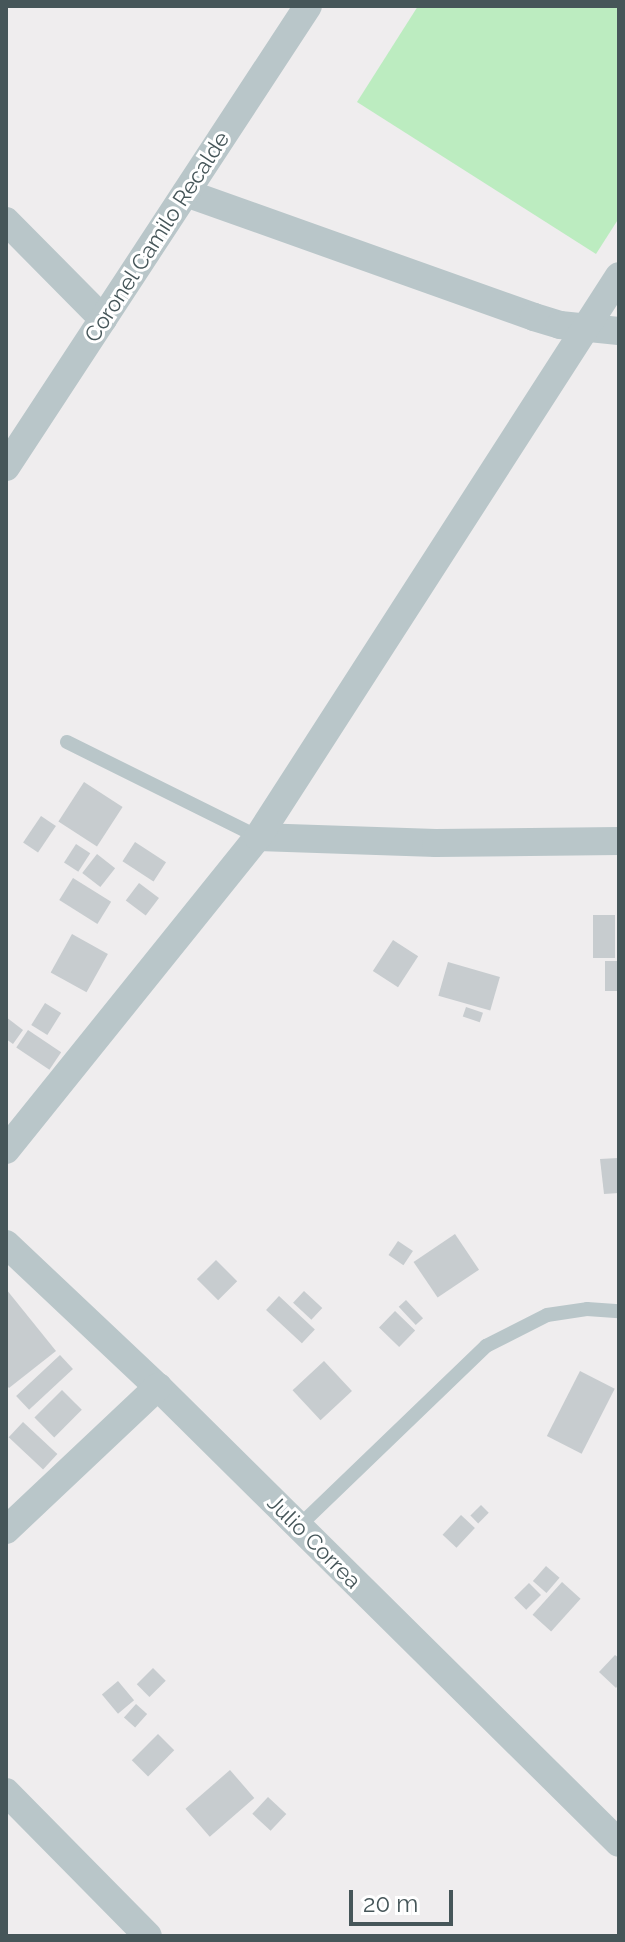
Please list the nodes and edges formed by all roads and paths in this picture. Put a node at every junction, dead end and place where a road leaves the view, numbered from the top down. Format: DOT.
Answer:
graph roads {
  1 [pos="308,6"];
  2 [pos="186,193"];
  3 [pos="6,221"];
  4 [pos="619,276"];
  5 [pos="103,319"];
  6 [pos="584,328"];
  7 [pos="619,331"];
  8 [pos="6,467"];
  9 [pos="67,742"];
  10 [pos="258,837"];
  11 [pos="619,841"];
  12 [pos="6,1150"];
  13 [pos="6,1244"];
  14 [pos="619,1311"];
  15 [pos="158,1387"];
  16 [pos="299,1526"];
  17 [pos="6,1530"];
  18 [pos="6,1792"];
  19 [pos="619,1843"];
  20 [pos="148,1936"];
  1 -- 2 [label="street, Coronel Camilo Recalde"];
  2 -- 5 [label="street, Coronel Camilo Recalde"];
  2 -- 6 [label="street"];
  3 -- 5 [label="street"];
  4 -- 6 [label="street"];
  5 -- 8 [label="street, Coronel Camilo Recalde"];
  6 -- 7 [label="street"];
  6 -- 10 [label="street"];
  9 -- 10 [label="lane"];
  10 -- 11 [label="street"];
  10 -- 12 [label="street"];
  13 -- 15 [label="street, Julio Correa"];
  14 -- 16 [label="lane"];
  15 -- 16 [label="street, Julio Correa"];
  15 -- 17 [label="street"];
  16 -- 19 [label="street, Julio Correa"];
  18 -- 20 [label="street"];
}
